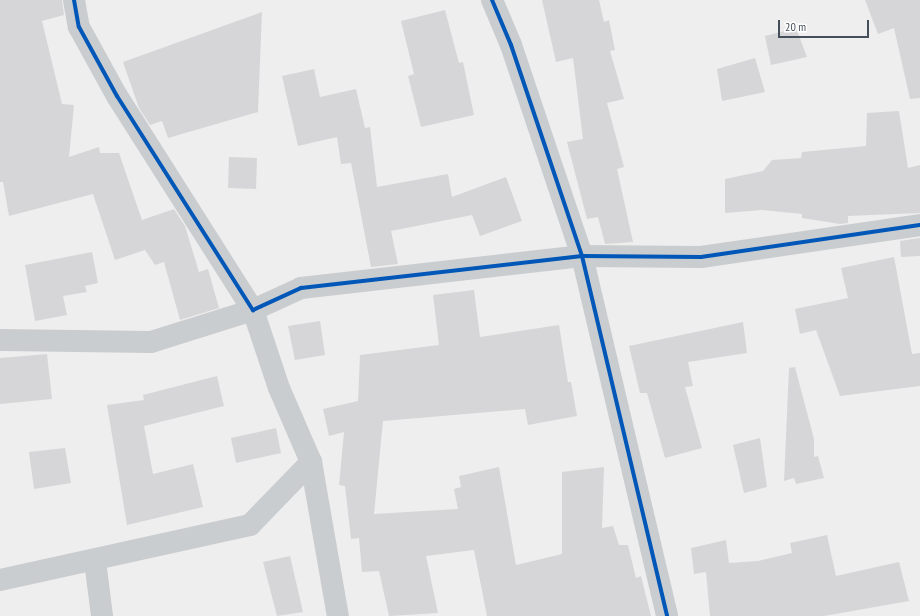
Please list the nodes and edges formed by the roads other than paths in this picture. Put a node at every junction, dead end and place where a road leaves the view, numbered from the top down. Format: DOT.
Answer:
graph roads {
  1 [pos="74,0"];
  2 [pos="492,0"];
  3 [pos="920,225"];
  4 [pos="582,256"];
  5 [pos="253,310"];
  6 [pos="0,340"];
  7 [pos="311,462"];
  8 [pos="95,561"];
  9 [pos="0,580"];
  10 [pos="102,616"];
  11 [pos="338,616"];
  12 [pos="667,616"];
  1 -- 5 [label="street"];
  2 -- 4 [label="street"];
  3 -- 4 [label="street"];
  4 -- 5 [label="street"];
  4 -- 12 [label="street"];
  5 -- 6 [label="street"];
  5 -- 7 [label="street"];
  7 -- 8 [label="street"];
  7 -- 11 [label="street"];
  8 -- 9 [label="street"];
  8 -- 10 [label="street"];
}
